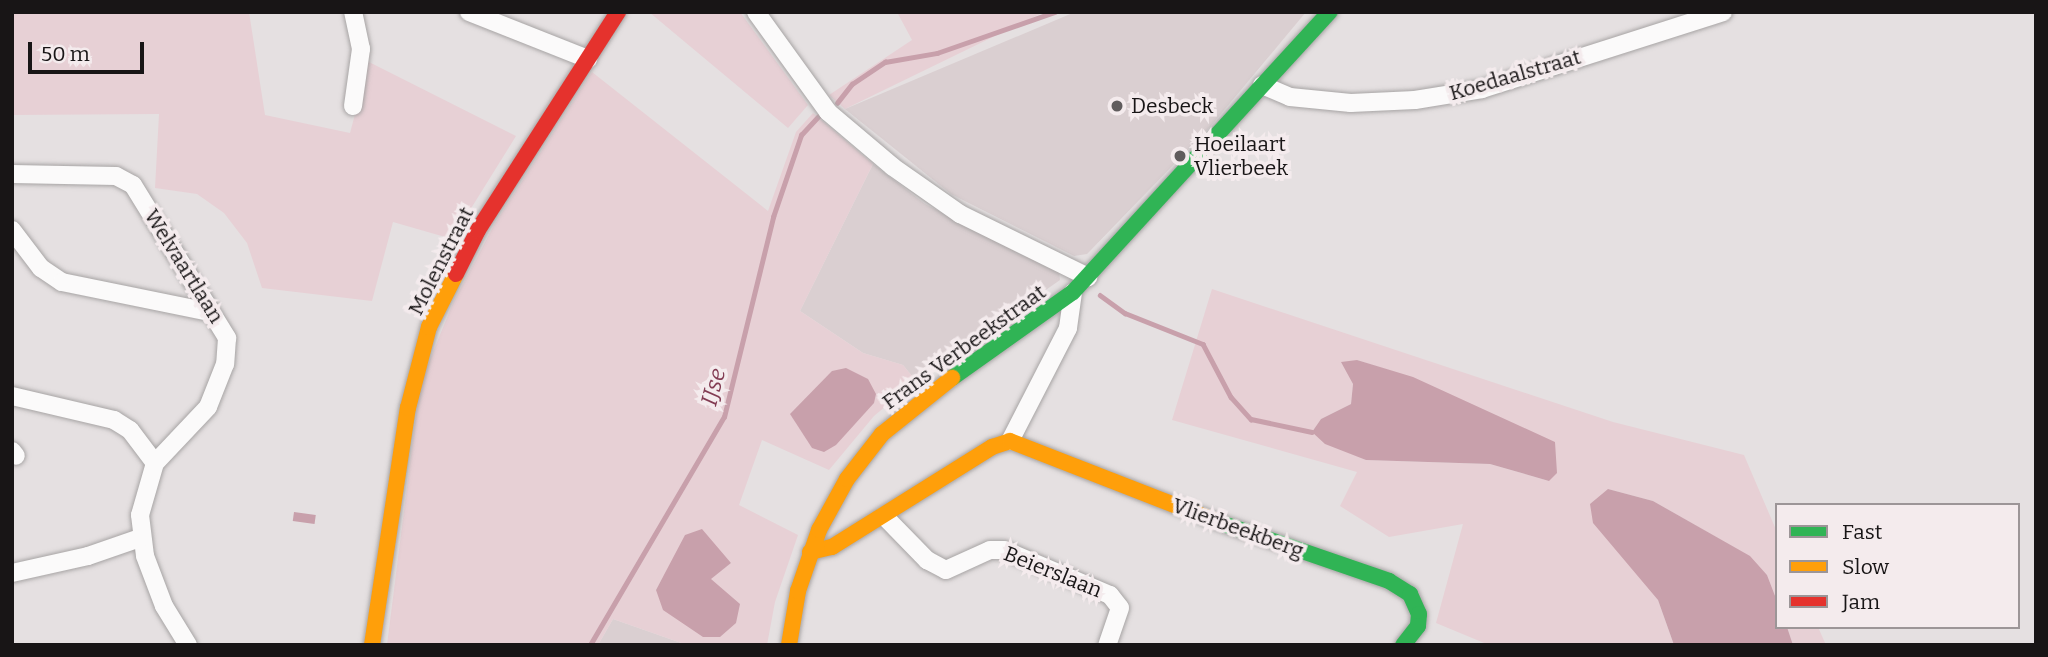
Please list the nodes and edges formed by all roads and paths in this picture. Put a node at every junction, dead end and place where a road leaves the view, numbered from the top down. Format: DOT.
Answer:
graph roads {
  1 [pos="353,12"];
  2 [pos="469,12"];
  3 [pos="618,12"];
  4 [pos="756,12"];
  5 [pos="1330,12"];
  6 [pos="1723,12"];
  7 [pos="588,59"];
  8 [pos="1262,85"];
  9 [pos="353,106"];
  10 [pos="12,174"];
  11 [pos="12,230"];
  12 [pos="1088,277"];
  13 [pos="1073,292"];
  14 [pos="209,312"];
  15 [pos="12,396"];
  16 [pos="1010,441"];
  17 [pos="155,463"];
  18 [pos="884,516"];
  19 [pos="140,538"];
  20 [pos="810,552"];
  21 [pos="12,573"];
  22 [pos="188,645"];
  23 [pos="372,645"];
  24 [pos="789,645"];
  25 [pos="1107,645"];
  26 [pos="1403,645"];
  1 -- 9 [label="street"];
  2 -- 7 [label="street"];
  3 -- 7 [label="street, Molenstraat"];
  4 -- 12 [label="street"];
  5 -- 8 [label="street, Frans Verbeekstraat"];
  6 -- 8 [label="street, Koedaalstraat"];
  7 -- 23 [label="street, Molenstraat"];
  8 -- 12 [label="street, Frans Verbeekstraat"];
  10 -- 14 [label="street, Welvaartlaan"];
  11 -- 14 [label="street"];
  12 -- 13 [label="street, Frans Verbeekstraat"];
  13 -- 16 [label="street"];
  13 -- 20 [label="street, Frans Verbeekstraat"];
  14 -- 17 [label="street, Welvaartlaan"];
  15 -- 17 [label="street"];
  16 -- 18 [label="street"];
  16 -- 26 [label="street, Vlierbeekberg"];
  17 -- 19 [label="street, Welvaartlaan"];
  18 -- 20 [label="street"];
  18 -- 25 [label="street, Beierslaan"];
  19 -- 21 [label="street"];
  19 -- 22 [label="street, Welvaartlaan"];
  20 -- 24 [label="street, Frans Verbeekstraat"];
}
